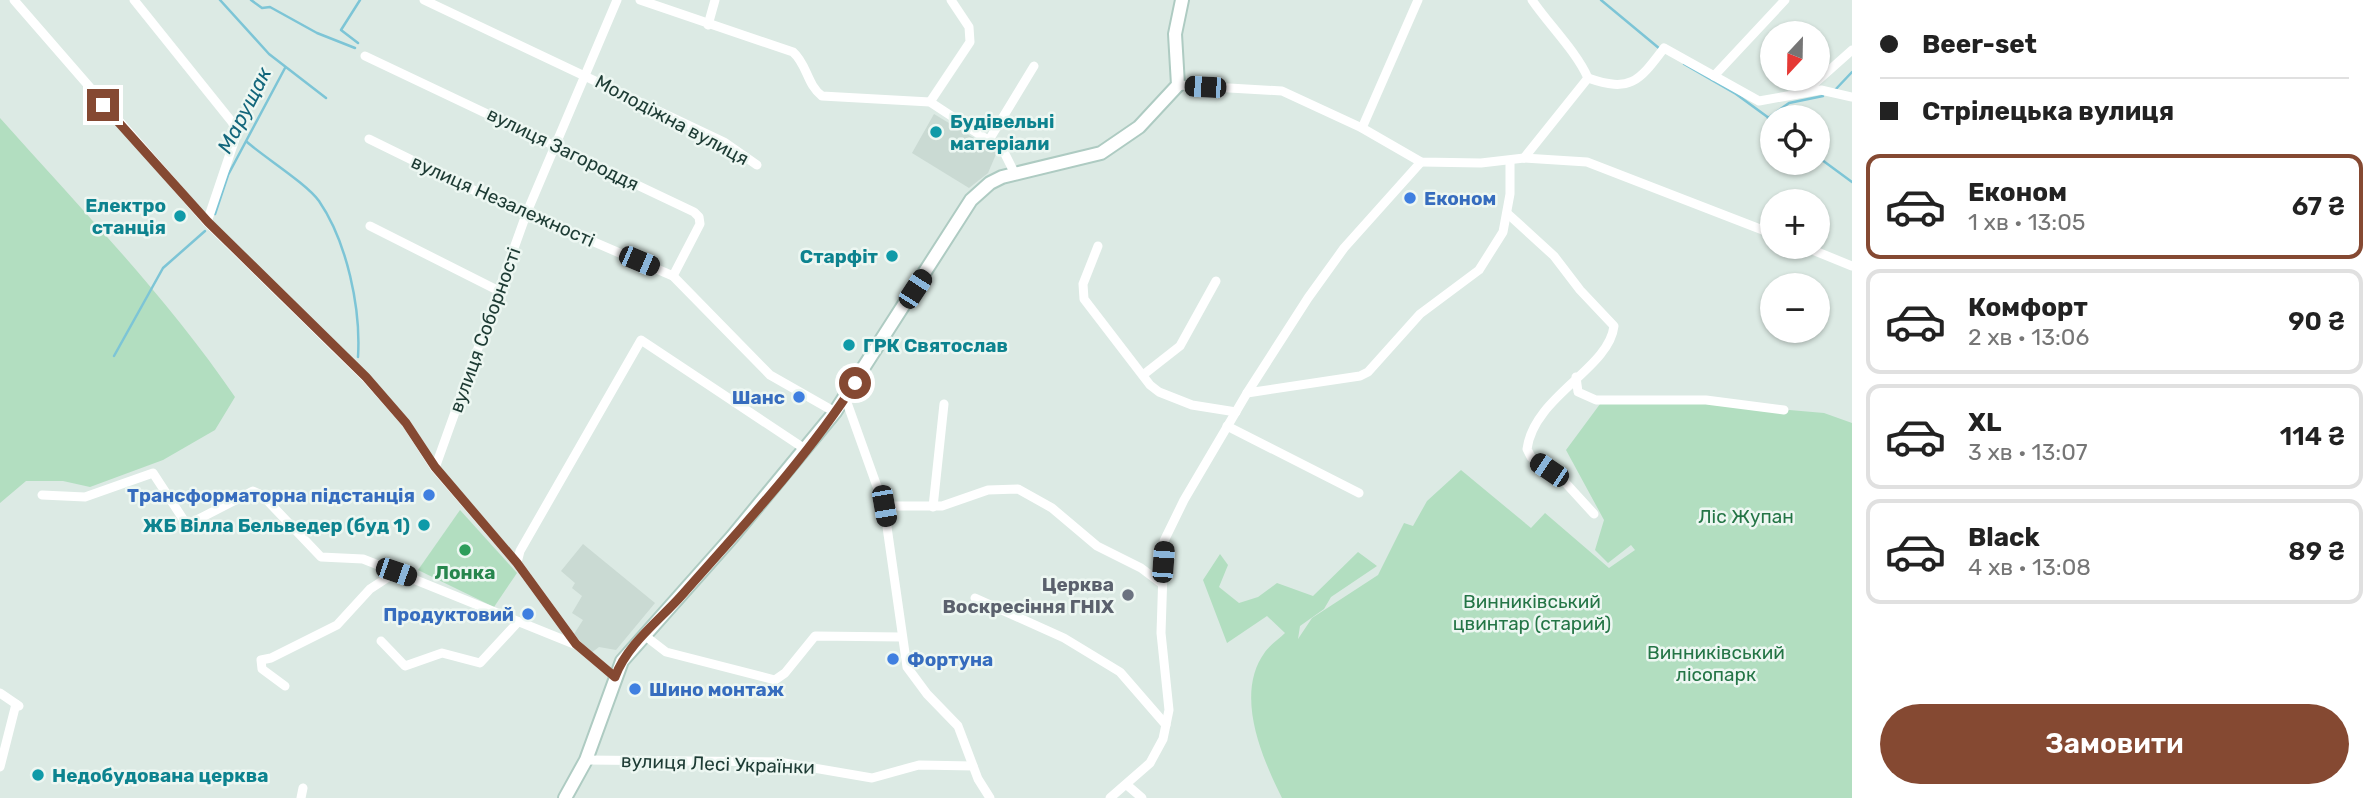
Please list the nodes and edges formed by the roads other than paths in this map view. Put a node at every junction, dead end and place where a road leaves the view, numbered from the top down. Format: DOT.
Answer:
graph roads {
  1 [pos="14,0"];
  2 [pos="134,0"];
  3 [pos="424,0"];
  4 [pos="617,0"];
  5 [pos="640,0"];
  6 [pos="715,0"];
  7 [pos="951,0"];
  8 [pos="1182,0"];
  9 [pos="1418,0"];
  10 [pos="1532,0"];
  11 [pos="1786,0"];
  12 [pos="651,2"];
  13 [pos="708,25"];
  14 [pos="1852,50"];
  15 [pos="365,56"];
  16 [pos="1034,66"];
  17 [pos="586,75"];
  18 [pos="1714,76"];
  19 [pos="1588,78"];
  20 [pos="1178,85"];
  21 [pos="1805,92"];
  22 [pos="1852,97"];
  23 [pos="930,102"];
  24 [pos="1362,128"];
  25 [pos="369,139"];
  26 [pos="989,141"];
  27 [pos="555,144"];
  28 [pos="1524,158"];
  29 [pos="1510,161"];
  30 [pos="1421,162"];
  31 [pos="757,164"];
  32 [pos="1014,174"];
  33 [pos="527,212"];
  34 [pos="1508,214"];
  35 [pos="208,222"];
  36 [pos="370,226"];
  37 [pos="1760,229"];
  38 [pos="1098,246"];
  39 [pos="1830,257"];
  40 [pos="1852,266"];
  41 [pos="673,276"];
  42 [pos="1216,281"];
  43 [pos="500,292"];
  44 [pos="1143,375"];
  45 [pos="1576,377"];
  46 [pos="1247,393"];
  47 [pos="845,397"];
  48 [pos="944,404"];
  49 [pos="1784,410"];
  50 [pos="835,412"];
  51 [pos="1236,412"];
  52 [pos="1227,426"];
  53 [pos="805,449"];
  54 [pos="435,467"];
  55 [pos="1359,493"];
  56 [pos="42,495"];
  57 [pos="884,506"];
  58 [pos="933,507"];
  59 [pos="1594,514"];
  60 [pos="517,563"];
  61 [pos="396,572"];
  62 [pos="1161,583"];
  63 [pos="975,598"];
  64 [pos="518,622"];
  65 [pos="644,635"];
  66 [pos="902,638"];
  67 [pos="381,641"];
  68 [pos="576,644"];
  69 [pos="615,677"];
  70 [pos="285,686"];
  71 [pos="0,693"];
  72 [pos="1166,725"];
  73 [pos="586,760"];
  74 [pos="973,766"];
  75 [pos="0,767"];
  76 [pos="1127,785"];
  77 [pos="565,798"];
  78 [pos="990,798"];
  79 [pos="1110,798"];
  80 [pos="1142,798"];
  1 -- 35 [label="street"];
  2 -- 35 [label="street"];
  3 -- 17 [label="street, Молодіжна вулиця"];
  4 -- 17 [label="street, вулиця Соборності"];
  5 -- 12 [label="street"];
  6 -- 13 [label="street"];
  7 -- 23 [label="street"];
  8 -- 20 [label="street"];
  9 -- 24 [label="street"];
  10 -- 19 [label="street"];
  11 -- 18 [label="street"];
  12 -- 13 [label="street"];
  13 -- 23 [label="street"];
  14 -- 21 [label="street"];
  15 -- 27 [label="street, вулиця Загороддя"];
  16 -- 26 [label="street"];
  17 -- 27 [label="street, вулиця Соборності"];
  17 -- 31 [label="street, Молодіжна вулиця"];
  18 -- 19 [label="street"];
  18 -- 21 [label="street"];
  19 -- 28 [label="street"];
  20 -- 24 [label="street"];
  20 -- 32 [label="street"];
  21 -- 22 [label="street"];
  23 -- 26 [label="street"];
  24 -- 30 [label="street"];
  25 -- 33 [label="street, вулиця Незалежності"];
  26 -- 32 [label="street"];
  27 -- 33 [label="street, вулиця Соборності"];
  27 -- 41 [label="street, вулиця Загороддя"];
  28 -- 29 [label="street"];
  28 -- 37 [label="street"];
  29 -- 30 [label="street"];
  29 -- 34 [label="street"];
  30 -- 46 [label="street"];
  32 -- 47 [label="street"];
  33 -- 41 [label="street, вулиця Незалежності"];
  33 -- 43 [label="street, вулиця Соборності"];
  34 -- 45 [label="street"];
  34 -- 46 [label="street"];
  35 -- 54 [label="street"];
  36 -- 43 [label="street"];
  38 -- 44 [label="street"];
  39 -- 40 [label="street"];
  41 -- 50 [label="street, вулиця Незалежності"];
  42 -- 44 [label="street"];
  43 -- 54 [label="street, вулиця Соборності"];
  44 -- 51 [label="street"];
  45 -- 49 [label="street"];
  45 -- 59 [label="street"];
  46 -- 51 [label="street"];
  47 -- 50 [label="street"];
  47 -- 57 [label="street"];
  48 -- 58 [label="street"];
  50 -- 53 [label="street"];
  51 -- 52 [label="street"];
  52 -- 55 [label="street"];
  52 -- 62 [label="street"];
  53 -- 60 [label="street"];
  53 -- 65 [label="street"];
  54 -- 60 [label="street"];
  56 -- 61 [label="street"];
  57 -- 58 [label="street"];
  57 -- 66 [label="street"];
  58 -- 62 [label="street"];
  60 -- 68 [label="street"];
  61 -- 64 [label="street"];
  61 -- 70 [label="street"];
  62 -- 72 [label="street"];
  63 -- 72 [label="street"];
  64 -- 67 [label="street"];
  64 -- 68 [label="street"];
  65 -- 66 [label="street"];
  65 -- 69 [label="street"];
  66 -- 74 [label="street"];
  68 -- 69 [label="street"];
  69 -- 73 [label="street"];
  71 -- 75 [label="street"];
  72 -- 76 [label="street"];
  73 -- 74 [label="street, вулиця Лесі Українки"];
  73 -- 77 [label="street"];
  74 -- 78 [label="street"];
  76 -- 79 [label="street"];
  76 -- 80 [label="street"];
}
